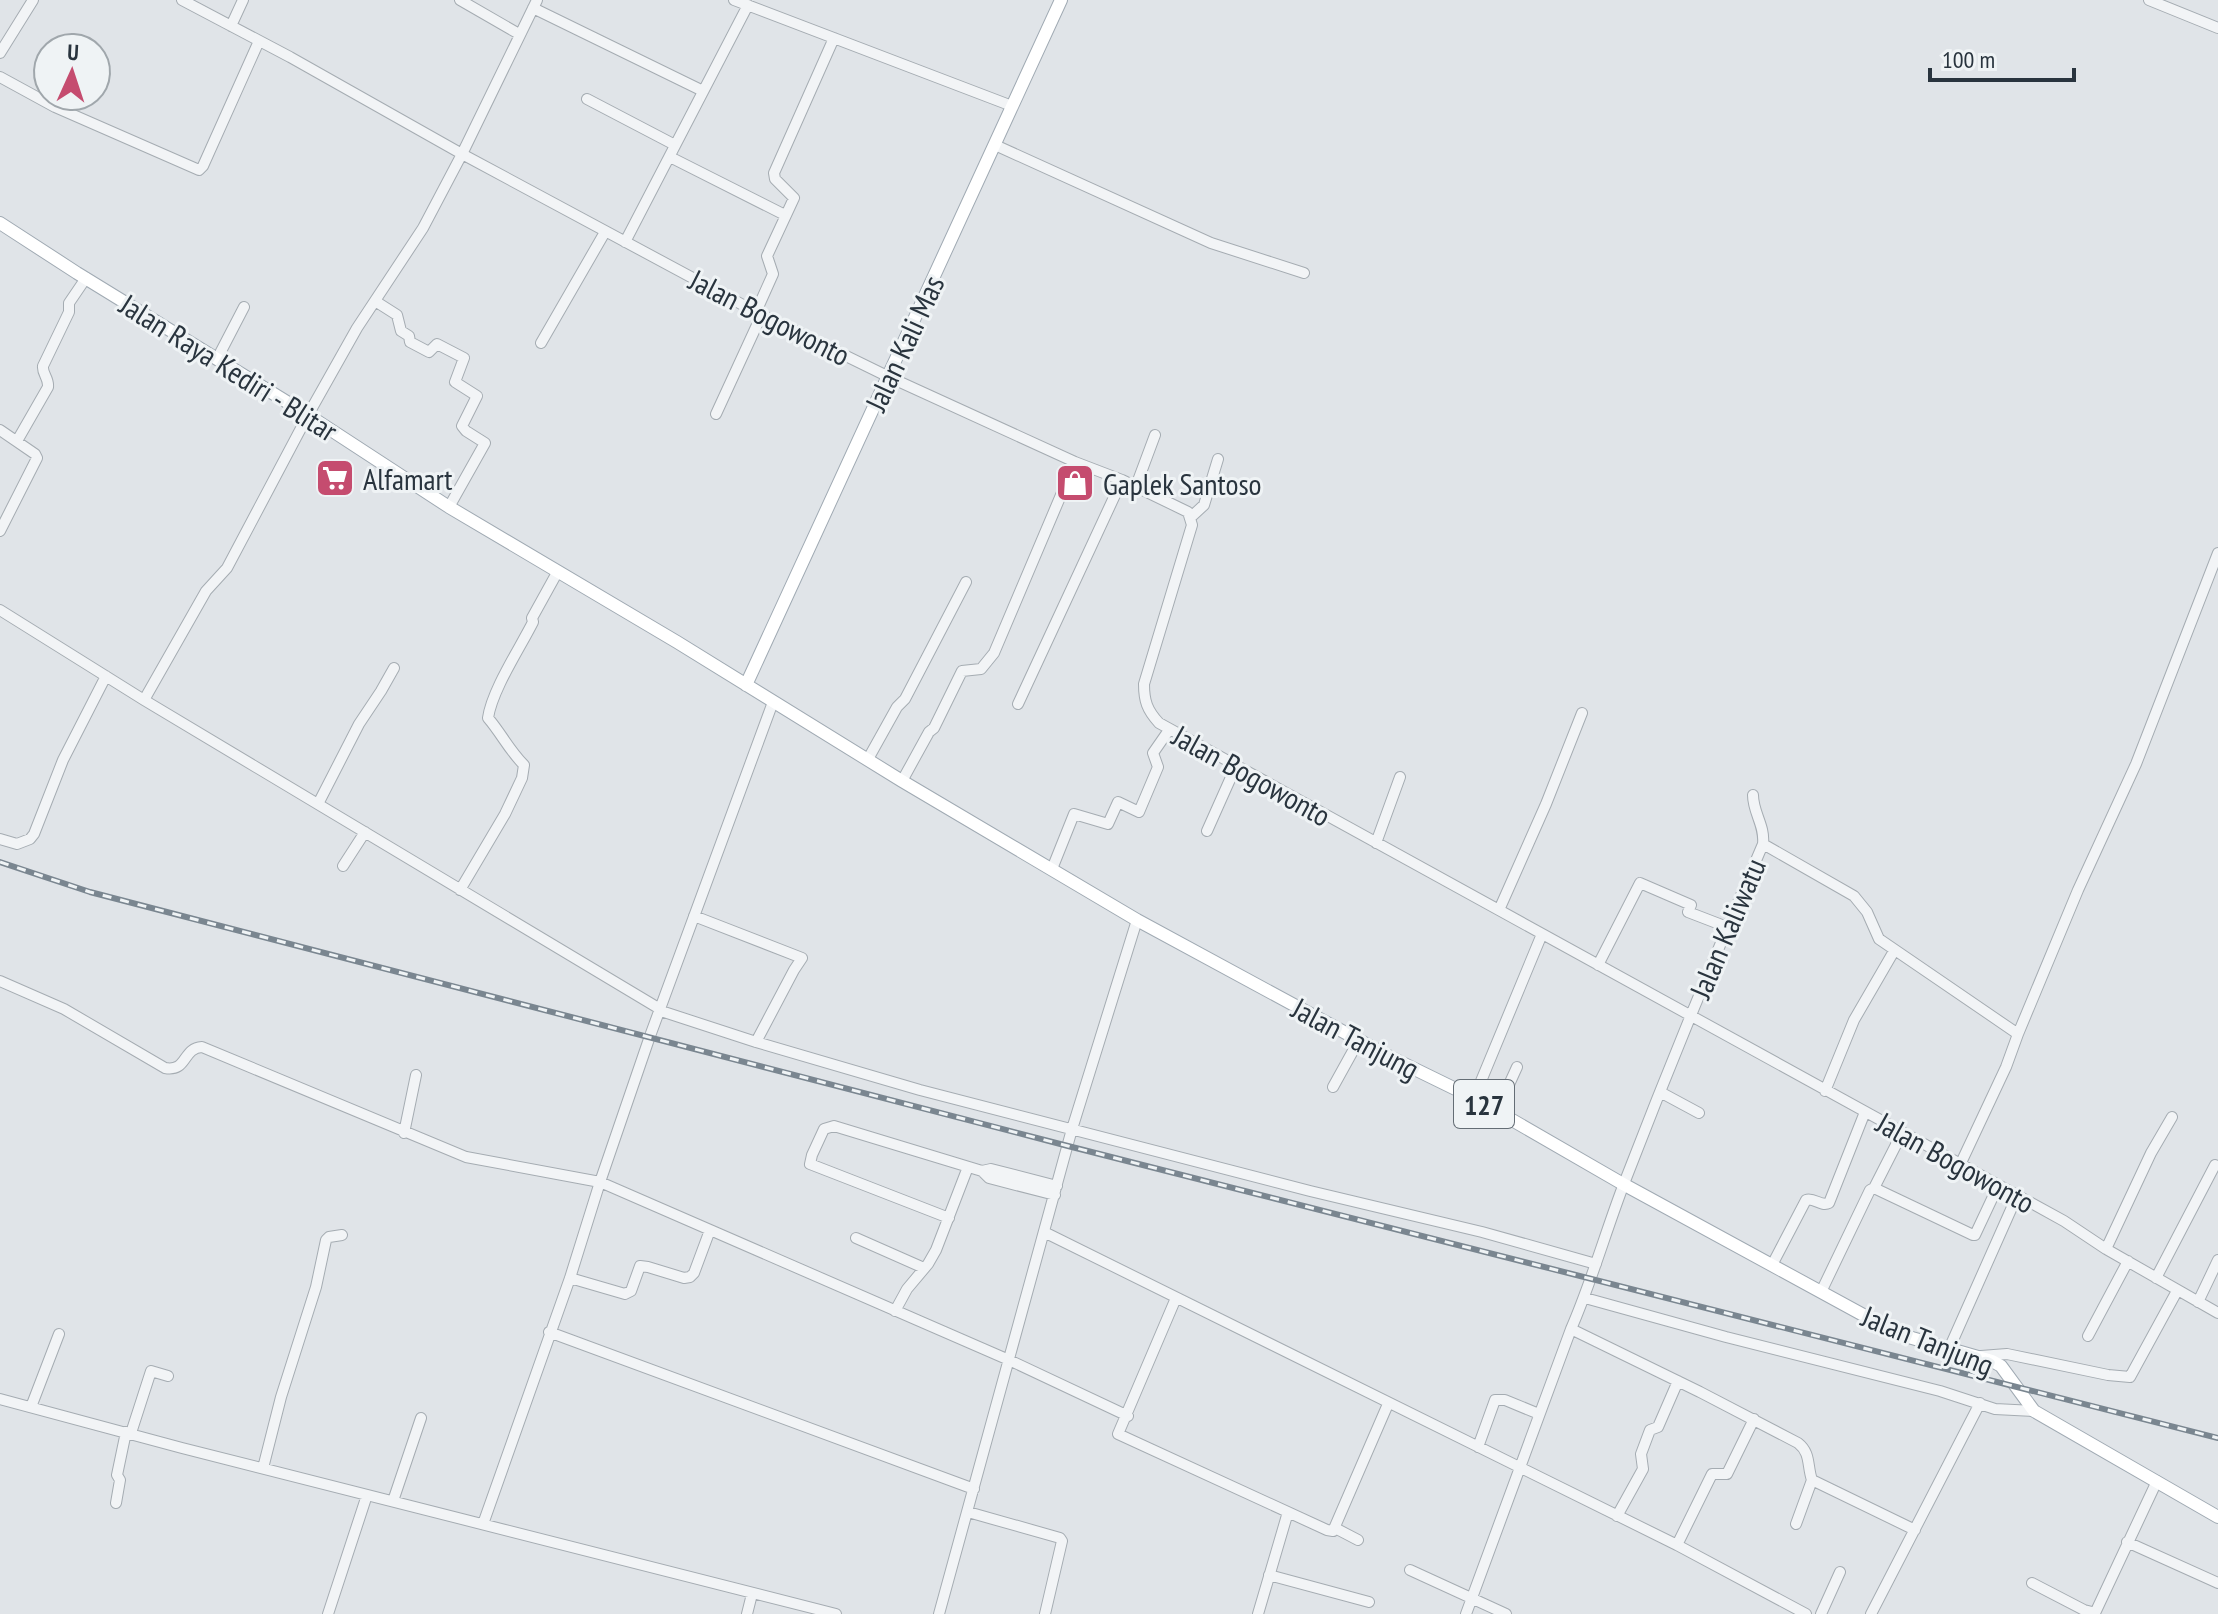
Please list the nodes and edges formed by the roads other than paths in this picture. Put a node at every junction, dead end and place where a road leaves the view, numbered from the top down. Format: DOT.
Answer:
graph roads {
  1 [pos="33,0"];
  2 [pos="182,0"];
  3 [pos="243,0"];
  4 [pos="460,0"];
  5 [pos="734,0"];
  6 [pos="1061,0"];
  7 [pos="2149,0"];
  8 [pos="535,4"];
  9 [pos="748,5"];
  10 [pos="231,26"];
  11 [pos="2218,28"];
  12 [pos="519,34"];
  13 [pos="834,38"];
  14 [pos="259,41"];
  15 [pos="0,53"];
  16 [pos="0,77"];
  17 [pos="703,91"];
  18 [pos="587,99"];
  19 [pos="1012,106"];
  20 [pos="675,145"];
  21 [pos="995,145"];
  22 [pos="462,154"];
  23 [pos="670,157"];
  24 [pos="785,215"];
  25 [pos="0,223"];
  26 [pos="605,232"];
  27 [pos="625,242"];
  28 [pos="1304,273"];
  29 [pos="86,278"];
  30 [pos="375,301"];
  31 [pos="244,307"];
  32 [pos="759,313"];
  33 [pos="541,343"];
  34 [pos="217,359"];
  35 [pos="889,377"];
  36 [pos="716,414"];
  37 [pos="308,415"];
  38 [pos="0,430"];
  39 [pos="1155,435"];
  40 [pos="17,441"];
  41 [pos="1218,459"];
  42 [pos="1075,462"];
  43 [pos="1122,480"];
  44 [pos="1136,486"];
  45 [pos="449,507"];
  46 [pos="1191,517"];
  47 [pos="0,531"];
  48 [pos="2218,553"];
  49 [pos="558,571"];
  50 [pos="966,582"];
  51 [pos="0,610"];
  52 [pos="394,668"];
  53 [pos="106,676"];
  54 [pos="746,685"];
  55 [pos="144,700"];
  56 [pos="773,702"];
  57 [pos="1018,704"];
  58 [pos="1582,713"];
  59 [pos="1169,730"];
  60 [pos="868,759"];
  61 [pos="1236,766"];
  62 [pos="1400,777"];
  63 [pos="902,781"];
  64 [pos="1753,795"];
  65 [pos="318,804"];
  66 [pos="1207,831"];
  67 [pos="365,832"];
  68 [pos="0,839"];
  69 [pos="1376,843"];
  70 [pos="1763,844"];
  71 [pos="343,866"];
  72 [pos="1052,869"];
  73 [pos="460,890"];
  74 [pos="1499,910"];
  75 [pos="694,916"];
  76 [pos="1137,920"];
  77 [pos="1727,927"];
  78 [pos="1542,934"];
  79 [pos="1894,951"];
  80 [pos="1598,965"];
  81 [pos="0,981"];
  82 [pos="660,1010"];
  83 [pos="1691,1016"];
  84 [pos="2018,1034"];
  85 [pos="1359,1040"];
  86 [pos="756,1042"];
  87 [pos="1517,1067"];
  88 [pos="416,1075"];
  89 [pos="1333,1087"];
  90 [pos="1825,1091"];
  91 [pos="1660,1092"];
  92 [pos="1474,1098"];
  93 [pos="1497,1111"];
  94 [pos="1865,1112"];
  95 [pos="1699,1113"];
  96 [pos="2172,1117"];
  97 [pos="1072,1129"];
  98 [pos="404,1133"];
  99 [pos="1902,1133"];
  100 [pos="1960,1165"];
  101 [pos="2215,1165"];
  102 [pos="968,1167"];
  103 [pos="600,1182"];
  104 [pos="1623,1184"];
  105 [pos="1998,1186"];
  106 [pos="1874,1188"];
  107 [pos="1056,1190"];
  108 [pos="2017,1196"];
  109 [pos="949,1218"];
  110 [pos="710,1230"];
  111 [pos="1044,1232"];
  112 [pos="342,1235"];
  113 [pos="856,1238"];
  114 [pos="2106,1249"];
  115 [pos="2218,1260"];
  116 [pos="2128,1261"];
  117 [pos="1596,1264"];
  118 [pos="1772,1265"];
  119 [pos="924,1268"];
  120 [pos="570,1278"];
  121 [pos="2156,1278"];
  122 [pos="2177,1291"];
  123 [pos="1821,1292"];
  124 [pos="1176,1298"];
  125 [pos="1585,1298"];
  126 [pos="2198,1302"];
  127 [pos="895,1311"];
  128 [pos="2218,1313"];
  129 [pos="1571,1329"];
  130 [pos="549,1332"];
  131 [pos="59,1334"];
  132 [pos="2088,1336"];
  133 [pos="1949,1349"];
  134 [pos="1981,1356"];
  135 [pos="1009,1360"];
  136 [pos="168,1376"];
  137 [pos="1678,1381"];
  138 [pos="0,1399"];
  139 [pos="1980,1403"];
  140 [pos="1388,1404"];
  141 [pos="31,1407"];
  142 [pos="2034,1411"];
  143 [pos="1539,1414"];
  144 [pos="1128,1416"];
  145 [pos="421,1418"];
  146 [pos="1754,1419"];
  147 [pos="129,1433"];
  148 [pos="1478,1447"];
  149 [pos="1519,1466"];
  150 [pos="263,1468"];
  151 [pos="1812,1480"];
  152 [pos="2157,1481"];
  153 [pos="974,1489"];
  154 [pos="367,1495"];
  155 [pos="393,1501"];
  156 [pos="116,1503"];
  157 [pos="968,1512"];
  158 [pos="1288,1512"];
  159 [pos="1617,1516"];
  160 [pos="2218,1517"];
  161 [pos="483,1524"];
  162 [pos="1796,1524"];
  163 [pos="1335,1528"];
  164 [pos="1915,1530"];
  165 [pos="1358,1540"];
  166 [pos="2127,1542"];
  167 [pos="1677,1545"];
  168 [pos="1410,1570"];
  169 [pos="1840,1572"];
  170 [pos="1269,1575"];
  171 [pos="2032,1583"];
  172 [pos="2218,1583"];
  173 [pos="752,1594"];
  174 [pos="1471,1597"];
  175 [pos="1369,1602"];
  176 [pos="2088,1613"];
  177 [pos="328,1614"];
  178 [pos="747,1614"];
  179 [pos="836,1614"];
  180 [pos="939,1614"];
  181 [pos="1045,1614"];
  182 [pos="1258,1614"];
  183 [pos="1466,1614"];
  184 [pos="1506,1614"];
  185 [pos="1806,1614"];
  186 [pos="1821,1614"];
  187 [pos="1871,1614"];
  1 -- 15 [label="street"];
  2 -- 10 [label="street, Jalan Bogowonto"];
  3 -- 10 [label="street"];
  4 -- 12 [label="street"];
  5 -- 9 [label="street"];
  6 -- 19 [label="main road, Jalan Kali Mas"];
  7 -- 11 [label="street"];
  8 -- 12 [label="street"];
  8 -- 17 [label="street"];
  9 -- 13 [label="street"];
  9 -- 17 [label="street"];
  10 -- 14 [label="street, Jalan Bogowonto"];
  12 -- 22 [label="street"];
  13 -- 19 [label="street"];
  13 -- 24 [label="street"];
  14 -- 16 [label="street"];
  14 -- 22 [label="street, Jalan Bogowonto"];
  17 -- 20 [label="street"];
  18 -- 20 [label="street"];
  19 -- 21 [label="main road, Jalan Kali Mas"];
  20 -- 23 [label="street"];
  21 -- 28 [label="street"];
  21 -- 35 [label="main road, Jalan Kali Mas"];
  22 -- 26 [label="street, Jalan Bogowonto"];
  22 -- 30 [label="street"];
  23 -- 24 [label="street"];
  23 -- 27 [label="street"];
  24 -- 32 [label="street"];
  25 -- 29 [label="main road, Jalan Raya Kediri - Blitar"];
  26 -- 27 [label="street, Jalan Bogowonto"];
  26 -- 33 [label="street"];
  27 -- 32 [label="street, Jalan Bogowonto"];
  29 -- 34 [label="main road, Jalan Raya Kediri - Blitar"];
  29 -- 40 [label="street"];
  30 -- 37 [label="street"];
  30 -- 45 [label="street"];
  31 -- 34 [label="street"];
  32 -- 35 [label="street, Jalan Bogowonto"];
  32 -- 36 [label="street"];
  34 -- 37 [label="main road, Jalan Raya Kediri - Blitar"];
  35 -- 42 [label="street, Jalan Bogowonto"];
  35 -- 54 [label="main road, Jalan Kali Mas"];
  37 -- 45 [label="main road, Jalan Raya Kediri - Blitar"];
  37 -- 55 [label="street"];
  38 -- 40 [label="street"];
  39 -- 44 [label="street"];
  40 -- 47 [label="street"];
  41 -- 46 [label="street"];
  42 -- 43 [label="street, Jalan Bogowonto"];
  42 -- 63 [label="street"];
  43 -- 44 [label="street, Jalan Bogowonto"];
  43 -- 57 [label="street"];
  44 -- 46 [label="street, Jalan Bogowonto"];
  45 -- 49 [label="main road, Jalan Raya Kediri - Blitar"];
  46 -- 59 [label="street, Jalan Bogowonto"];
  48 -- 84 [label="street"];
  49 -- 54 [label="main road, Jalan Raya Kediri - Blitar"];
  49 -- 73 [label="street"];
  50 -- 60 [label="street"];
  51 -- 53 [label="street"];
  52 -- 65 [label="street"];
  53 -- 55 [label="street"];
  53 -- 68 [label="street"];
  54 -- 56 [label="main road, Jalan Tanjung / 127"];
  55 -- 65 [label="street"];
  56 -- 60 [label="main road, Jalan Tanjung / 127"];
  56 -- 75 [label="street"];
  58 -- 74 [label="street"];
  59 -- 61 [label="street, Jalan Bogowonto"];
  59 -- 72 [label="street"];
  60 -- 63 [label="main road, Jalan Tanjung / 127"];
  61 -- 66 [label="street"];
  61 -- 69 [label="street, Jalan Bogowonto"];
  62 -- 69 [label="street"];
  63 -- 72 [label="main road, Jalan Tanjung / 127"];
  64 -- 70 [label="street, Jalan Kaliwatu"];
  65 -- 67 [label="street"];
  67 -- 71 [label="street"];
  67 -- 73 [label="street"];
  69 -- 74 [label="street, Jalan Bogowonto"];
  70 -- 77 [label="street, Jalan Kaliwatu"];
  70 -- 79 [label="street"];
  72 -- 76 [label="main road, Jalan Tanjung / 127"];
  73 -- 82 [label="street"];
  74 -- 78 [label="street, Jalan Bogowonto"];
  75 -- 82 [label="street"];
  75 -- 86 [label="street"];
  76 -- 85 [label="main road, Jalan Tanjung / 127"];
  76 -- 97 [label="street"];
  77 -- 80 [label="street"];
  77 -- 83 [label="street, Jalan Kaliwatu"];
  78 -- 80 [label="street, Jalan Bogowonto"];
  78 -- 92 [label="street"];
  79 -- 84 [label="street"];
  79 -- 90 [label="street"];
  80 -- 83 [label="street, Jalan Bogowonto"];
  81 -- 98 [label="street"];
  82 -- 86 [label="street"];
  82 -- 103 [label="street"];
  83 -- 90 [label="street, Jalan Bogowonto"];
  83 -- 91 [label="street"];
  84 -- 100 [label="street"];
  85 -- 89 [label="street"];
  85 -- 92 [label="main road, Jalan Tanjung / 127"];
  86 -- 97 [label="street"];
  87 -- 93 [label="street"];
  88 -- 98 [label="street"];
  90 -- 94 [label="street, Jalan Bogowonto"];
  91 -- 95 [label="street"];
  91 -- 104 [label="street"];
  92 -- 93 [label="main road, Jalan Tanjung / 127"];
  93 -- 104 [label="main road, Jalan Tanjung / 127"];
  94 -- 99 [label="street, Jalan Bogowonto"];
  94 -- 118 [label="street"];
  96 -- 114 [label="street"];
  97 -- 107 [label="street"];
  97 -- 117 [label="street"];
  98 -- 103 [label="street"];
  99 -- 100 [label="street, Jalan Bogowonto"];
  99 -- 106 [label="street"];
  100 -- 105 [label="street, Jalan Bogowonto"];
  101 -- 121 [label="street"];
  102 -- 107 [label="street"];
  102 -- 109 [label="street"];
  102 -- 109 [label="street"];
  103 -- 110 [label="street"];
  103 -- 120 [label="street"];
  104 -- 117 [label="street"];
  104 -- 118 [label="main road, Jalan Tanjung / 127"];
  105 -- 106 [label="street"];
  105 -- 108 [label="street, Jalan Bogowonto"];
  106 -- 123 [label="street"];
  107 -- 111 [label="street"];
  108 -- 114 [label="street, Jalan Bogowonto"];
  108 -- 133 [label="street"];
  109 -- 119 [label="street"];
  110 -- 120 [label="street"];
  110 -- 127 [label="street"];
  111 -- 124 [label="street"];
  111 -- 135 [label="street"];
  112 -- 150 [label="street"];
  113 -- 119 [label="street"];
  114 -- 116 [label="street, Jalan Bogowonto"];
  115 -- 126 [label="street"];
  116 -- 121 [label="street, Jalan Bogowonto"];
  116 -- 132 [label="street"];
  117 -- 125 [label="street"];
  118 -- 123 [label="main road, Jalan Tanjung / 127"];
  119 -- 127 [label="street"];
  120 -- 130 [label="street"];
  121 -- 122 [label="street, Jalan Bogowonto"];
  122 -- 126 [label="street, Jalan Bogowonto"];
  122 -- 134 [label="street"];
  123 -- 133 [label="main road, Jalan Tanjung / 127"];
  124 -- 140 [label="street"];
  124 -- 144 [label="street"];
  125 -- 129 [label="street"];
  125 -- 139 [label="street"];
  126 -- 128 [label="street, Jalan Bogowonto"];
  127 -- 135 [label="street"];
  129 -- 137 [label="street"];
  129 -- 143 [label="street"];
  130 -- 153 [label="street"];
  130 -- 161 [label="street"];
  131 -- 141 [label="street"];
  133 -- 134 [label="main road, Jalan Tanjung / 127"];
  134 -- 142 [label="main road, Jalan Tanjung / 127"];
  135 -- 144 [label="street"];
  135 -- 153 [label="street"];
  136 -- 147 [label="street"];
  137 -- 146 [label="street"];
  137 -- 159 [label="street"];
  138 -- 141 [label="street"];
  139 -- 142 [label="street"];
  139 -- 164 [label="street"];
  140 -- 148 [label="street"];
  140 -- 163 [label="street"];
  141 -- 147 [label="street"];
  142 -- 152 [label="main road, Jalan Tanjung / 127"];
  143 -- 148 [label="street"];
  143 -- 149 [label="street"];
  144 -- 158 [label="street"];
  145 -- 155 [label="street"];
  146 -- 151 [label="street"];
  146 -- 167 [label="street"];
  147 -- 150 [label="street"];
  147 -- 156 [label="street"];
  148 -- 149 [label="street"];
  149 -- 159 [label="street"];
  149 -- 174 [label="street"];
  150 -- 154 [label="street"];
  151 -- 162 [label="street"];
  151 -- 164 [label="street"];
  152 -- 160 [label="main road, Jalan Tanjung / 127"];
  152 -- 166 [label="street"];
  153 -- 157 [label="street"];
  154 -- 155 [label="street"];
  154 -- 177 [label="street"];
  155 -- 161 [label="street"];
  157 -- 180 [label="street"];
  157 -- 181 [label="street"];
  158 -- 163 [label="street"];
  158 -- 170 [label="street"];
  159 -- 167 [label="street"];
  161 -- 173 [label="street"];
  163 -- 165 [label="street"];
  164 -- 187 [label="street"];
  166 -- 172 [label="street"];
  166 -- 176 [label="street"];
  167 -- 185 [label="street"];
  168 -- 174 [label="street"];
  169 -- 186 [label="street"];
  170 -- 175 [label="street"];
  170 -- 182 [label="street"];
  171 -- 176 [label="street"];
  173 -- 178 [label="street"];
  173 -- 179 [label="street"];
  174 -- 183 [label="street"];
  174 -- 184 [label="street"];
}
